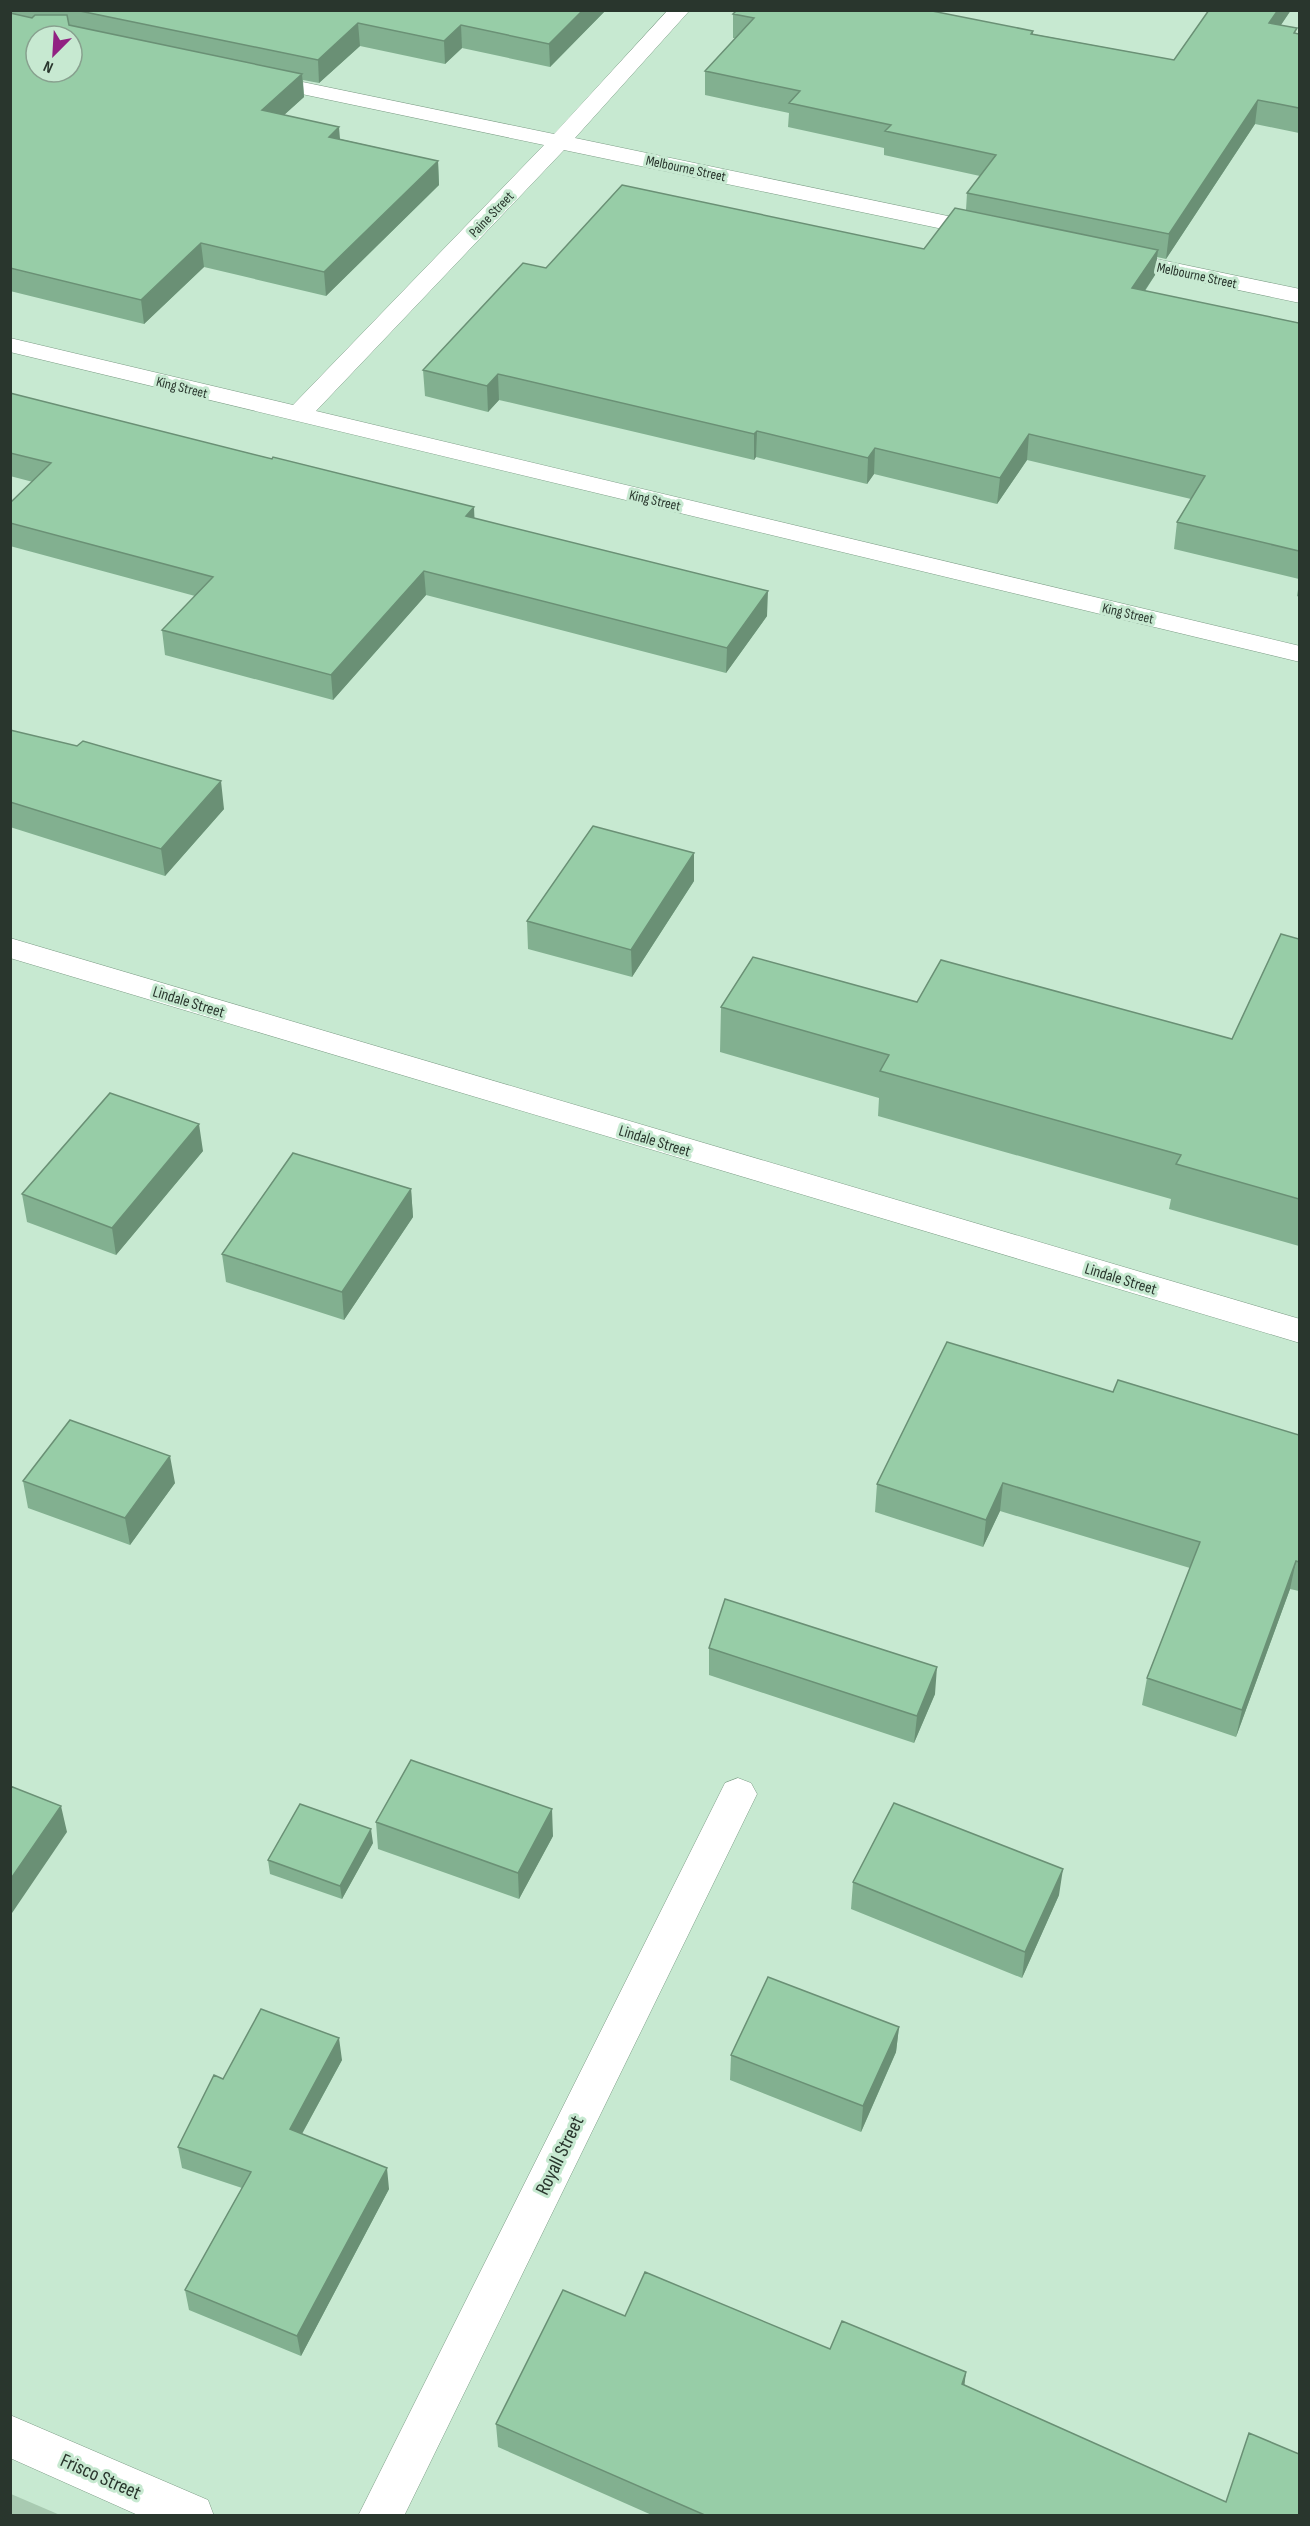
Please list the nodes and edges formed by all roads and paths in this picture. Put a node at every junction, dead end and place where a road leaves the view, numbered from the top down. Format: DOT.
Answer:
graph roads {
  1 [pos="680,10"];
  2 [pos="235,74"];
  3 [pos="560,142"];
  4 [pos="1006,235"];
  5 [pos="1088,252"];
  6 [pos="1299,296"];
  7 [pos="10,345"];
  8 [pos="298,415"];
  9 [pos="1299,654"];
  10 [pos="10,948"];
  11 [pos="1299,1331"];
  12 [pos="738,1794"];
  13 [pos="10,2436"];
  14 [pos="192,2516"];
  15 [pos="380,2516"];
  1 -- 3 [label="street, Paine Street"];
  2 -- 3 [label="street, Melbourne Street"];
  3 -- 4 [label="street, Melbourne Street"];
  3 -- 8 [label="street, Paine Street"];
  5 -- 6 [label="street, Melbourne Street"];
  7 -- 8 [label="street, King Street"];
  8 -- 9 [label="street, King Street"];
  10 -- 11 [label="street, Lindale Street"];
  12 -- 15 [label="street, Royall Street"];
  13 -- 14 [label="street, Frisco Street"];
}
